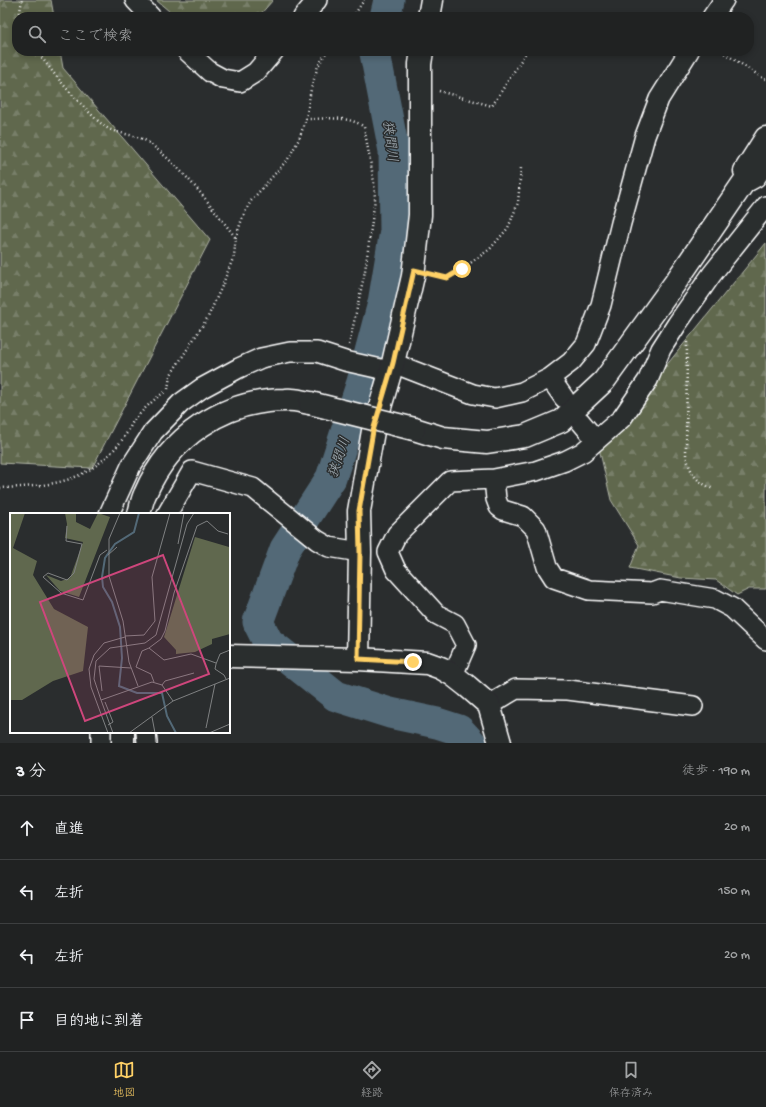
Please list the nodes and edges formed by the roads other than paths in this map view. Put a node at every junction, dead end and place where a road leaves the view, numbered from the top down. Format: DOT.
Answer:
graph roads {
  1 [pos="134,0"];
  2 [pos="317,0"];
  3 [pos="432,0"];
  4 [pos="724,0"];
  5 [pos="146,12"];
  6 [pos="307,12"];
  7 [pos="430,12"];
  8 [pos="716,12"];
  9 [pos="192,56"];
  10 [pos="270,56"];
  11 [pos="421,56"];
  12 [pos="686,56"];
  13 [pos="766,138"];
  14 [pos="766,160"];
  15 [pos="744,182"];
  16 [pos="766,206"];
  17 [pos="392,367"];
  18 [pos="550,378"];
  19 [pos="564,398"];
  20 [pos="580,421"];
  21 [pos="596,440"];
  22 [pos="494,479"];
  23 [pos="109,513"];
  24 [pos="139,513"];
  25 [pos="168,513"];
  26 [pos="360,552"];
  27 [pos="766,640"];
  28 [pos="239,656"];
  29 [pos="358,659"];
  30 [pos="454,675"];
  31 [pos="489,705"];
  32 [pos="692,706"];
  33 [pos="123,733"];
  34 [pos="146,733"];
  35 [pos="122,743"];
  36 [pos="147,743"];
  37 [pos="500,743"];
  1 -- 5 [label="street"];
  2 -- 6 [label="street"];
  3 -- 7 [label="main road"];
  4 -- 8 [label="street"];
  9 -- 10 [label="street"];
  11 -- 17 [label="main road"];
  12 -- 18 [label="street"];
  13 -- 15 [label="main road"];
  14 -- 15 [label="main road"];
  15 -- 24 [label="main road, bridge"];
  16 -- 21 [label="street"];
  17 -- 18 [label="street"];
  17 -- 23 [label="street"];
  17 -- 26 [label="main road"];
  18 -- 19 [label="street"];
  20 -- 21 [label="street"];
  21 -- 22 [label="street"];
  22 -- 27 [label="street"];
  22 -- 30 [label="street"];
  25 -- 26 [label="street"];
  26 -- 29 [label="main road"];
  28 -- 29 [label="main road"];
  29 -- 30 [label="main road"];
  30 -- 31 [label="main road"];
  31 -- 32 [label="street"];
  31 -- 37 [label="main road"];
  33 -- 35 [label="main road"];
  34 -- 36 [label="street"];
}
